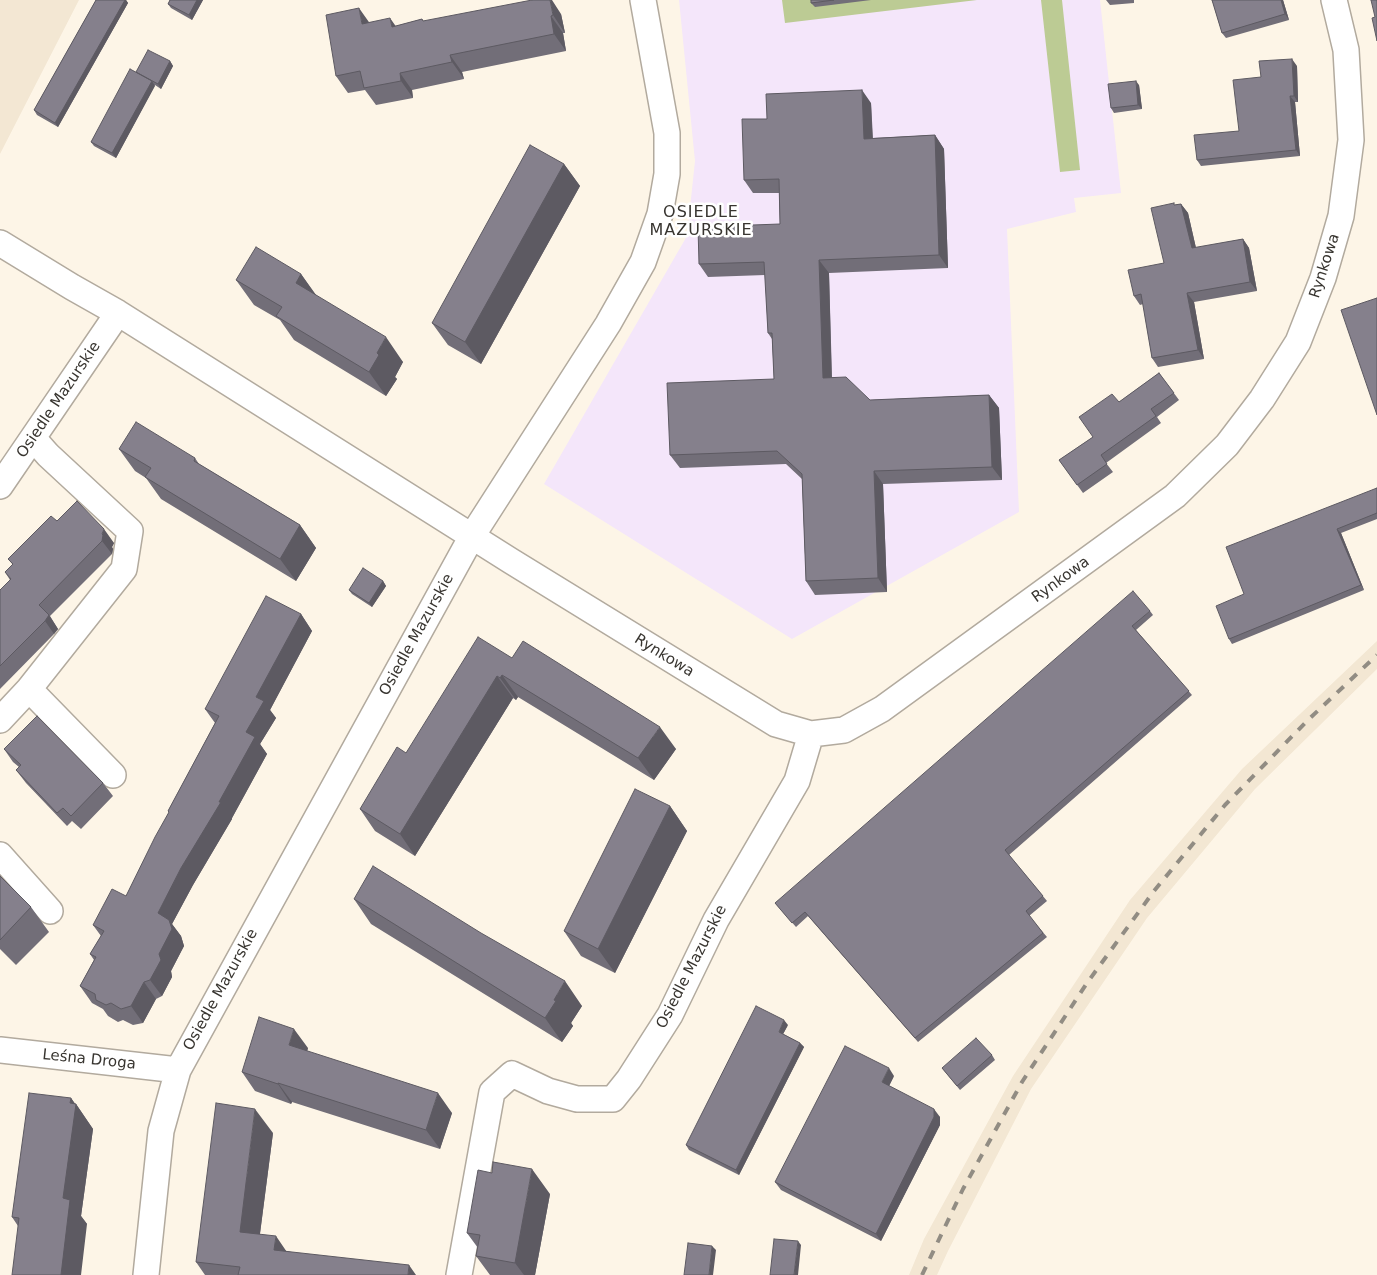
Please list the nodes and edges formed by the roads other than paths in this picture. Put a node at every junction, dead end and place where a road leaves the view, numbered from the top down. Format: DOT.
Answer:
graph roads {
  1 [pos="643,0"];
  2 [pos="1334,0"];
  3 [pos="0,243"];
  4 [pos="118,313"];
  5 [pos="33,438"];
  6 [pos="0,486"];
  7 [pos="472,536"];
  8 [pos="29,689"];
  9 [pos="0,720"];
  10 [pos="812,734"];
  11 [pos="112,776"];
  12 [pos="0,855"];
  13 [pos="50,911"];
  14 [pos="0,1050"];
  15 [pos="178,1070"];
  16 [pos="146,1275"];
  17 [pos="458,1275"];
  1 -- 7 [label="street, Osiedle Mazurskie"];
  2 -- 10 [label="street, Rynkowa"];
  3 -- 4 [label="street, Rynkowa"];
  4 -- 5 [label="street, Osiedle Mazurskie"];
  4 -- 7 [label="street, Rynkowa"];
  5 -- 6 [label="street, Osiedle Mazurskie"];
  5 -- 8 [label="street"];
  7 -- 10 [label="street, Rynkowa"];
  7 -- 15 [label="street, Osiedle Mazurskie"];
  8 -- 9 [label="street"];
  8 -- 11 [label="street"];
  10 -- 17 [label="street, Osiedle Mazurskie"];
  12 -- 13 [label="street"];
  14 -- 15 [label="street, Leśna Droga"];
  15 -- 16 [label="street, Osiedle Mazurskie"];
}
